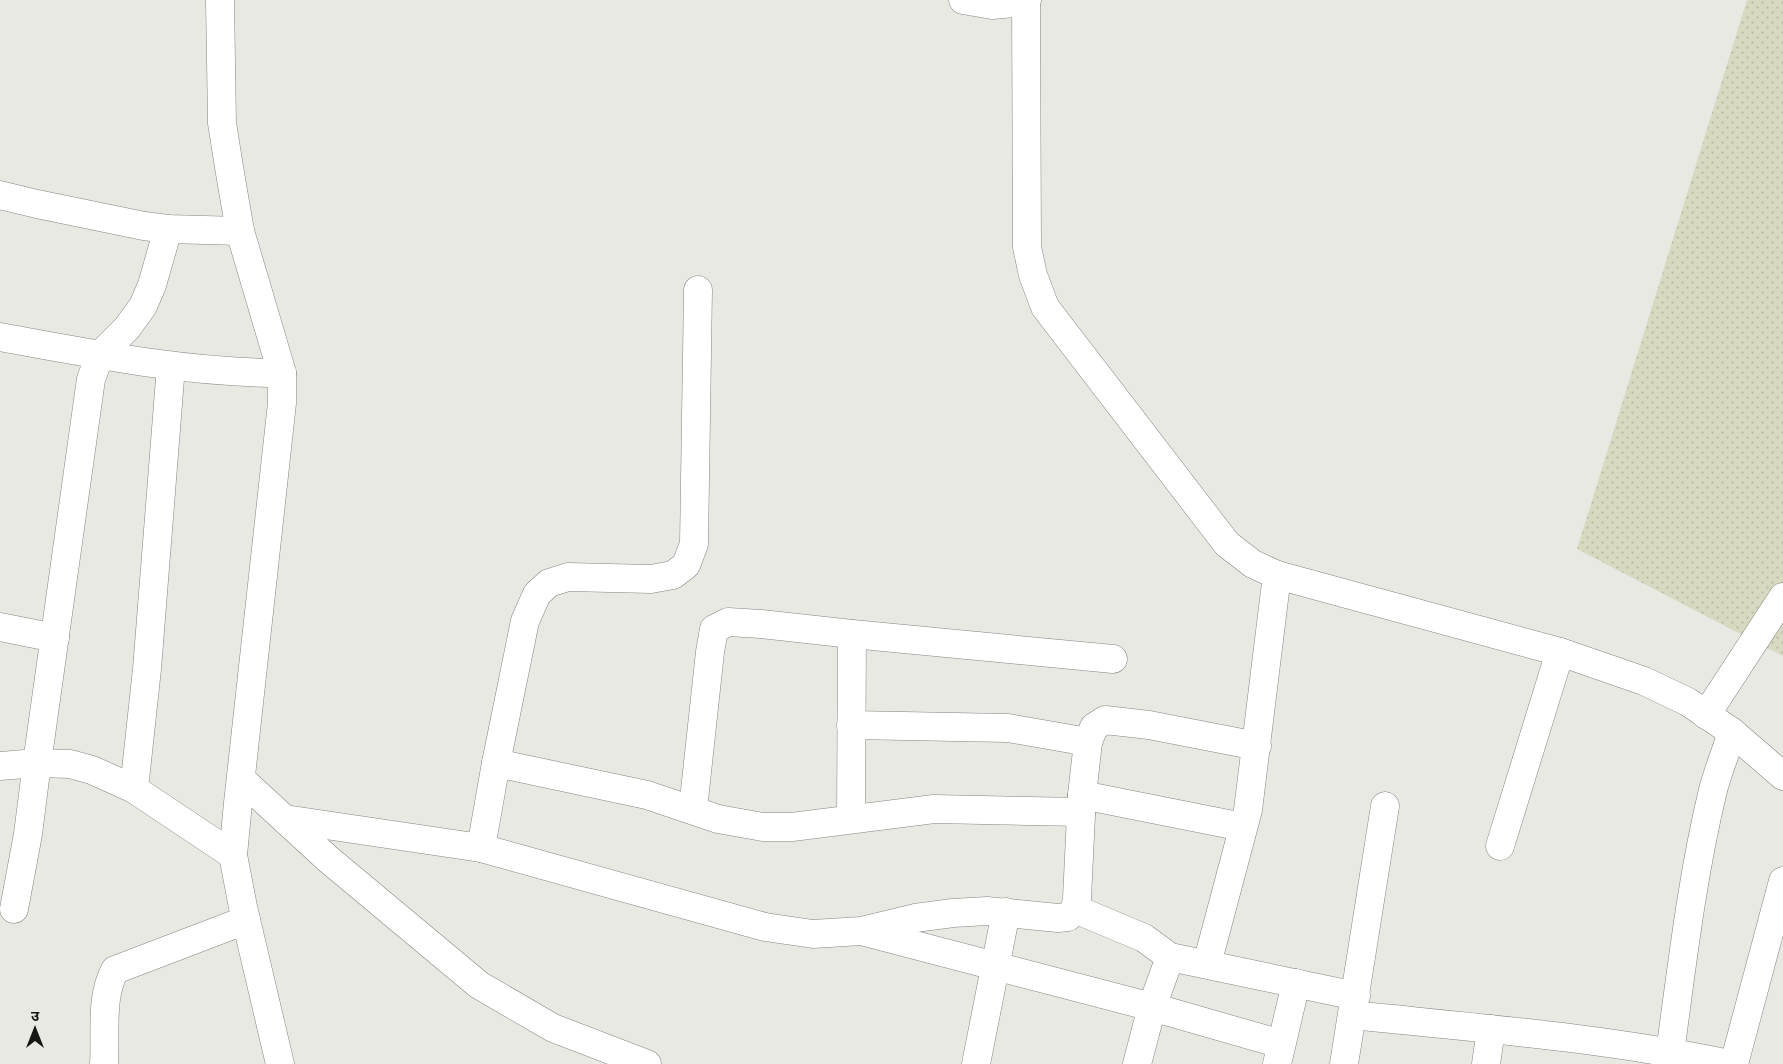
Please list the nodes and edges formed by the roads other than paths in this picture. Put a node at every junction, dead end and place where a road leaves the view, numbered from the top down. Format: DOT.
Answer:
graph roads {
  1 [pos="220,0"];
  2 [pos="963,0"];
  3 [pos="1026,1"];
  4 [pos="0,195"];
  5 [pos="168,229"];
  6 [pos="240,231"];
  7 [pos="698,290"];
  8 [pos="0,338"];
  9 [pos="100,355"];
  10 [pos="171,366"];
  11 [pos="282,373"];
  12 [pos="1277,575"];
  13 [pos="1783,597"];
  14 [pos="0,627"];
  15 [pos="852,634"];
  16 [pos="55,638"];
  17 [pos="1560,652"];
  18 [pos="1113,659"];
  19 [pos="1706,715"];
  20 [pos="851,725"];
  21 [pos="1732,732"];
  22 [pos="1088,742"];
  23 [pos="1257,746"];
  24 [pos="496,762"];
  25 [pos="37,764"];
  26 [pos="0,766"];
  27 [pos="1783,776"];
  28 [pos="241,779"];
  29 [pos="134,789"];
  30 [pos="1081,804"];
  31 [pos="1385,806"];
  32 [pos="693,809"];
  33 [pos="851,818"];
  34 [pos="285,819"];
  35 [pos="1243,826"];
  36 [pos="1500,846"];
  37 [pos="481,848"];
  38 [pos="233,855"];
  39 [pos="1783,881"];
  40 [pos="14,909"];
  41 [pos="1075,909"];
  42 [pos="1006,912"];
  43 [pos="246,920"];
  44 [pos="861,931"];
  45 [pos="1170,957"];
  46 [pos="1207,964"];
  47 [pos="996,966"];
  48 [pos="1296,983"];
  49 [pos="1354,1005"];
  50 [pos="1152,1007"];
  51 [pos="1491,1029"];
  52 [pos="1279,1054"];
  53 [pos="1682,1058"];
  54 [pos="104,1064"];
  55 [pos="280,1064"];
  56 [pos="646,1064"];
  57 [pos="976,1064"];
  58 [pos="1137,1064"];
  59 [pos="1344,1064"];
  60 [pos="1486,1064"];
  61 [pos="1730,1064"];
  62 [pos="1734,1064"];
  1 -- 6 [label="street"];
  2 -- 3 [label="street"];
  3 -- 12 [label="street"];
  4 -- 5 [label="street"];
  5 -- 6 [label="street"];
  5 -- 9 [label="street"];
  6 -- 11 [label="street"];
  7 -- 24 [label="street"];
  8 -- 9 [label="street"];
  9 -- 10 [label="street"];
  9 -- 16 [label="street"];
  10 -- 11 [label="street"];
  10 -- 29 [label="street"];
  11 -- 28 [label="street"];
  12 -- 17 [label="street"];
  12 -- 23 [label="street"];
  13 -- 19 [label="street"];
  14 -- 16 [label="street"];
  15 -- 18 [label="street"];
  15 -- 20 [label="street"];
  15 -- 32 [label="street"];
  16 -- 25 [label="street"];
  17 -- 19 [label="street"];
  17 -- 36 [label="street"];
  19 -- 21 [label="street"];
  20 -- 22 [label="street"];
  20 -- 33 [label="street"];
  21 -- 27 [label="street"];
  21 -- 53 [label="street"];
  22 -- 23 [label="street"];
  22 -- 30 [label="street"];
  23 -- 35 [label="street"];
  24 -- 32 [label="street"];
  24 -- 37 [label="street"];
  25 -- 26 [label="street"];
  25 -- 29 [label="street"];
  25 -- 40 [label="street"];
  28 -- 34 [label="street"];
  28 -- 38 [label="street"];
  29 -- 38 [label="street"];
  30 -- 33 [label="street"];
  30 -- 35 [label="street"];
  30 -- 41 [label="street"];
  31 -- 49 [label="street"];
  32 -- 33 [label="street"];
  34 -- 37 [label="street"];
  34 -- 56 [label="street"];
  35 -- 46 [label="street"];
  37 -- 44 [label="street"];
  38 -- 43 [label="street"];
  39 -- 62 [label="street"];
  41 -- 42 [label="street"];
  41 -- 45 [label="street"];
  42 -- 44 [label="street"];
  42 -- 47 [label="street"];
  43 -- 54 [label="street"];
  43 -- 55 [label="street"];
  44 -- 47 [label="street"];
  45 -- 46 [label="street"];
  45 -- 50 [label="street"];
  46 -- 48 [label="street"];
  47 -- 50 [label="street"];
  47 -- 57 [label="street"];
  48 -- 49 [label="street"];
  48 -- 52 [label="street"];
  49 -- 51 [label="street"];
  49 -- 59 [label="street"];
  50 -- 52 [label="street"];
  50 -- 58 [label="street"];
  51 -- 53 [label="street"];
  51 -- 60 [label="street"];
  53 -- 61 [label="street"];
}
